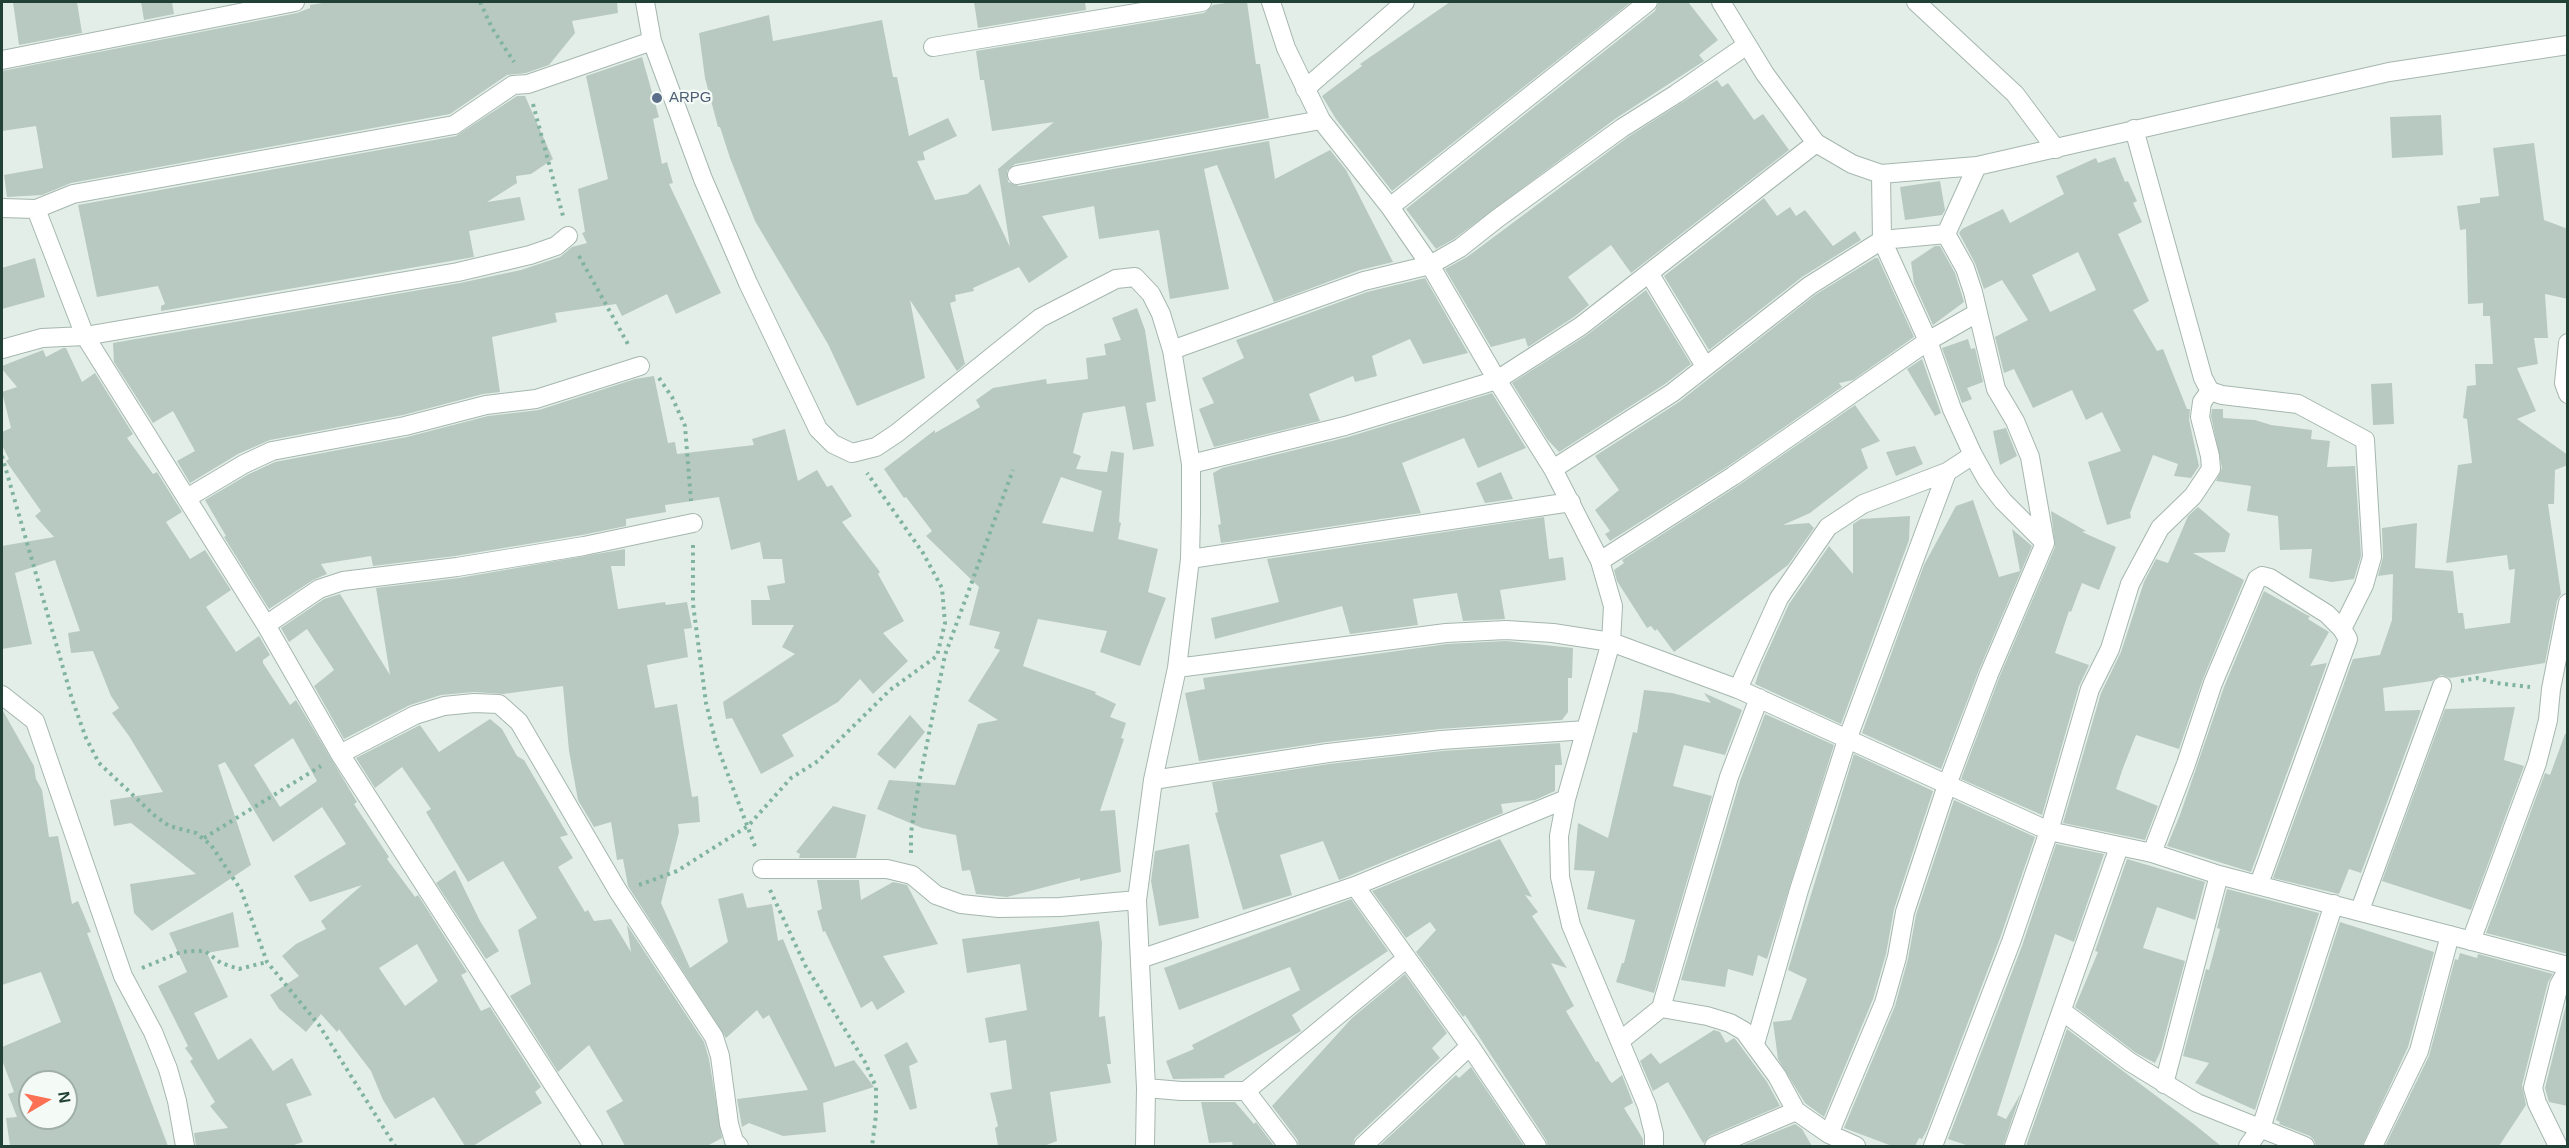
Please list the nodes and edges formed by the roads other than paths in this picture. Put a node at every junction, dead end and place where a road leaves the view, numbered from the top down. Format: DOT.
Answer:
graph roads {
  1 [pos="295,2"];
  2 [pos="645,2"];
  3 [pos="1202,2"];
  4 [pos="1271,2"];
  5 [pos="1405,2"];
  6 [pos="1648,2"];
  7 [pos="1721,2"];
  8 [pos="1916,2"];
  9 [pos="652,41"];
  10 [pos="1747,45"];
  11 [pos="2568,45"];
  12 [pos="933,47"];
  13 [pos="2,60"];
  14 [pos="1305,89"];
  15 [pos="1321,120"];
  16 [pos="2134,129"];
  17 [pos="1816,143"];
  18 [pos="2056,149"];
  19 [pos="1977,166"];
  20 [pos="1881,174"];
  21 [pos="1017,175"];
  22 [pos="1390,207"];
  23 [pos="2,208"];
  24 [pos="36,209"];
  25 [pos="1946,234"];
  26 [pos="568,236"];
  27 [pos="1882,240"];
  28 [pos="1430,265"];
  29 [pos="1649,273"];
  30 [pos="1977,313"];
  31 [pos="85,336"];
  32 [pos="1928,341"];
  33 [pos="2568,343"];
  34 [pos="2,349"];
  35 [pos="1172,350"];
  36 [pos="640,366"];
  37 [pos="1705,366"];
  38 [pos="1497,380"];
  39 [pos="2210,391"];
  40 [pos="2568,394"];
  41 [pos="1973,455"];
  42 [pos="1191,464"];
  43 [pos="1553,470"];
  44 [pos="1947,472"];
  45 [pos="187,498"];
  46 [pos="1571,502"];
  47 [pos="693,523"];
  48 [pos="2045,543"];
  49 [pos="1190,559"];
  50 [pos="1600,561"];
  51 [pos="2568,603"];
  52 [pos="266,625"];
  53 [pos="2343,629"];
  54 [pos="2564,638"];
  55 [pos="1611,642"];
  56 [pos="1177,668"];
  57 [pos="2442,686"];
  58 [pos="1738,689"];
  59 [pos="2,695"];
  60 [pos="1759,699"];
  61 [pos="1586,730"];
  62 [pos="1847,740"];
  63 [pos="340,754"];
  64 [pos="1153,780"];
  65 [pos="1947,785"];
  66 [pos="1566,799"];
  67 [pos="2049,831"];
  68 [pos="2119,847"];
  69 [pos="2152,853"];
  70 [pos="762,869"];
  71 [pos="2219,875"];
  72 [pos="2259,884"];
  73 [pos="1355,886"];
  74 [pos="1137,900"];
  75 [pos="2334,904"];
  76 [pos="2360,910"];
  77 [pos="2450,935"];
  78 [pos="2471,941"];
  79 [pos="1407,958"];
  80 [pos="1140,959"];
  81 [pos="2568,967"];
  82 [pos="1661,1008"];
  83 [pos="2062,1011"];
  84 [pos="1620,1041"];
  85 [pos="1755,1044"];
  86 [pos="1470,1046"];
  87 [pos="2164,1084"];
  88 [pos="1146,1089"];
  89 [pos="1246,1091"];
  90 [pos="1796,1111"];
  91 [pos="2261,1128"];
  92 [pos="1829,1134"];
  93 [pos="1532,1144"];
  94 [pos="185,1146"];
  95 [pos="593,1146"];
  96 [pos="739,1146"];
  97 [pos="1145,1146"];
  98 [pos="1288,1146"];
  99 [pos="1363,1146"];
  100 [pos="1654,1146"];
  101 [pos="1714,1146"];
  102 [pos="1856,1146"];
  103 [pos="1933,1146"];
  104 [pos="2014,1146"];
  105 [pos="2248,1146"];
  106 [pos="2305,1146"];
  107 [pos="2373,1146"];
  108 [pos="2558,1146"];
  1 -- 13 [label="street"];
  2 -- 9 [label="street"];
  3 -- 12 [label="street"];
  4 -- 14 [label="street"];
  5 -- 14 [label="street"];
  6 -- 22 [label="street"];
  7 -- 10 [label="street"];
  8 -- 18 [label="street"];
  9 -- 24 [label="street"];
  9 -- 35 [label="street"];
  10 -- 17 [label="street"];
  10 -- 28 [label="street"];
  11 -- 16 [label="street"];
  14 -- 15 [label="street"];
  15 -- 21 [label="street"];
  15 -- 22 [label="street"];
  16 -- 18 [label="street"];
  16 -- 39 [label="street"];
  17 -- 20 [label="street"];
  17 -- 29 [label="street"];
  18 -- 19 [label="street"];
  19 -- 20 [label="street"];
  19 -- 25 [label="street"];
  20 -- 27 [label="street"];
  22 -- 28 [label="street"];
  23 -- 24 [label="street"];
  24 -- 31 [label="street"];
  25 -- 27 [label="street"];
  25 -- 30 [label="street"];
  26 -- 31 [label="street"];
  27 -- 32 [label="street"];
  27 -- 37 [label="street"];
  28 -- 35 [label="street"];
  28 -- 38 [label="street"];
  29 -- 37 [label="street"];
  29 -- 38 [label="street"];
  30 -- 32 [label="street"];
  30 -- 48 [label="street"];
  31 -- 34 [label="street"];
  31 -- 45 [label="street"];
  32 -- 41 [label="street"];
  32 -- 50 [label="street"];
  33 -- 40 [label="street"];
  35 -- 42 [label="street"];
  36 -- 45 [label="street"];
  37 -- 43 [label="street"];
  38 -- 42 [label="street"];
  38 -- 43 [label="street"];
  39 -- 53 [label="street"];
  39 -- 67 [label="street"];
  41 -- 44 [label="street"];
  41 -- 48 [label="street"];
  42 -- 49 [label="street"];
  43 -- 46 [label="street"];
  44 -- 58 [label="street"];
  44 -- 62 [label="street"];
  45 -- 52 [label="street"];
  46 -- 49 [label="street"];
  46 -- 50 [label="street"];
  47 -- 52 [label="street"];
  48 -- 65 [label="street"];
  49 -- 56 [label="street"];
  50 -- 55 [label="street"];
  51 -- 54 [label="street"];
  52 -- 63 [label="street"];
  53 -- 69 [label="street"];
  53 -- 72 [label="street"];
  54 -- 78 [label="street"];
  55 -- 56 [label="street"];
  55 -- 58 [label="street"];
  55 -- 61 [label="street"];
  56 -- 64 [label="street"];
  57 -- 76 [label="street"];
  58 -- 60 [label="street"];
  59 -- 94 [label="street"];
  60 -- 62 [label="street"];
  60 -- 82 [label="street"];
  61 -- 64 [label="street"];
  61 -- 66 [label="street"];
  62 -- 65 [label="street"];
  62 -- 85 [label="street"];
  63 -- 95 [label="street"];
  63 -- 96 [label="street"];
  64 -- 74 [label="street"];
  65 -- 67 [label="street"];
  65 -- 92 [label="street"];
  66 -- 73 [label="street"];
  66 -- 84 [label="street"];
  67 -- 68 [label="street"];
  67 -- 103 [label="street"];
  68 -- 69 [label="street"];
  68 -- 83 [label="street"];
  69 -- 71 [label="street"];
  70 -- 74 [label="street"];
  71 -- 72 [label="street"];
  71 -- 87 [label="street"];
  72 -- 75 [label="street"];
  73 -- 79 [label="street"];
  73 -- 80 [label="street"];
  74 -- 80 [label="street"];
  75 -- 76 [label="street"];
  75 -- 91 [label="street"];
  76 -- 77 [label="street"];
  77 -- 78 [label="street"];
  77 -- 107 [label="street"];
  78 -- 81 [label="street"];
  79 -- 86 [label="street"];
  79 -- 89 [label="street"];
  80 -- 88 [label="street"];
  81 -- 108 [label="street"];
  82 -- 84 [label="street"];
  82 -- 85 [label="street"];
  83 -- 87 [label="street"];
  83 -- 104 [label="street"];
  84 -- 100 [label="street"];
  85 -- 90 [label="street"];
  86 -- 93 [label="street"];
  86 -- 99 [label="street"];
  87 -- 91 [label="street"];
  88 -- 89 [label="street"];
  88 -- 97 [label="street"];
  89 -- 98 [label="street"];
  90 -- 92 [label="street"];
  90 -- 101 [label="street"];
  91 -- 105 [label="street"];
  91 -- 106 [label="street"];
  92 -- 102 [label="street"];
}
